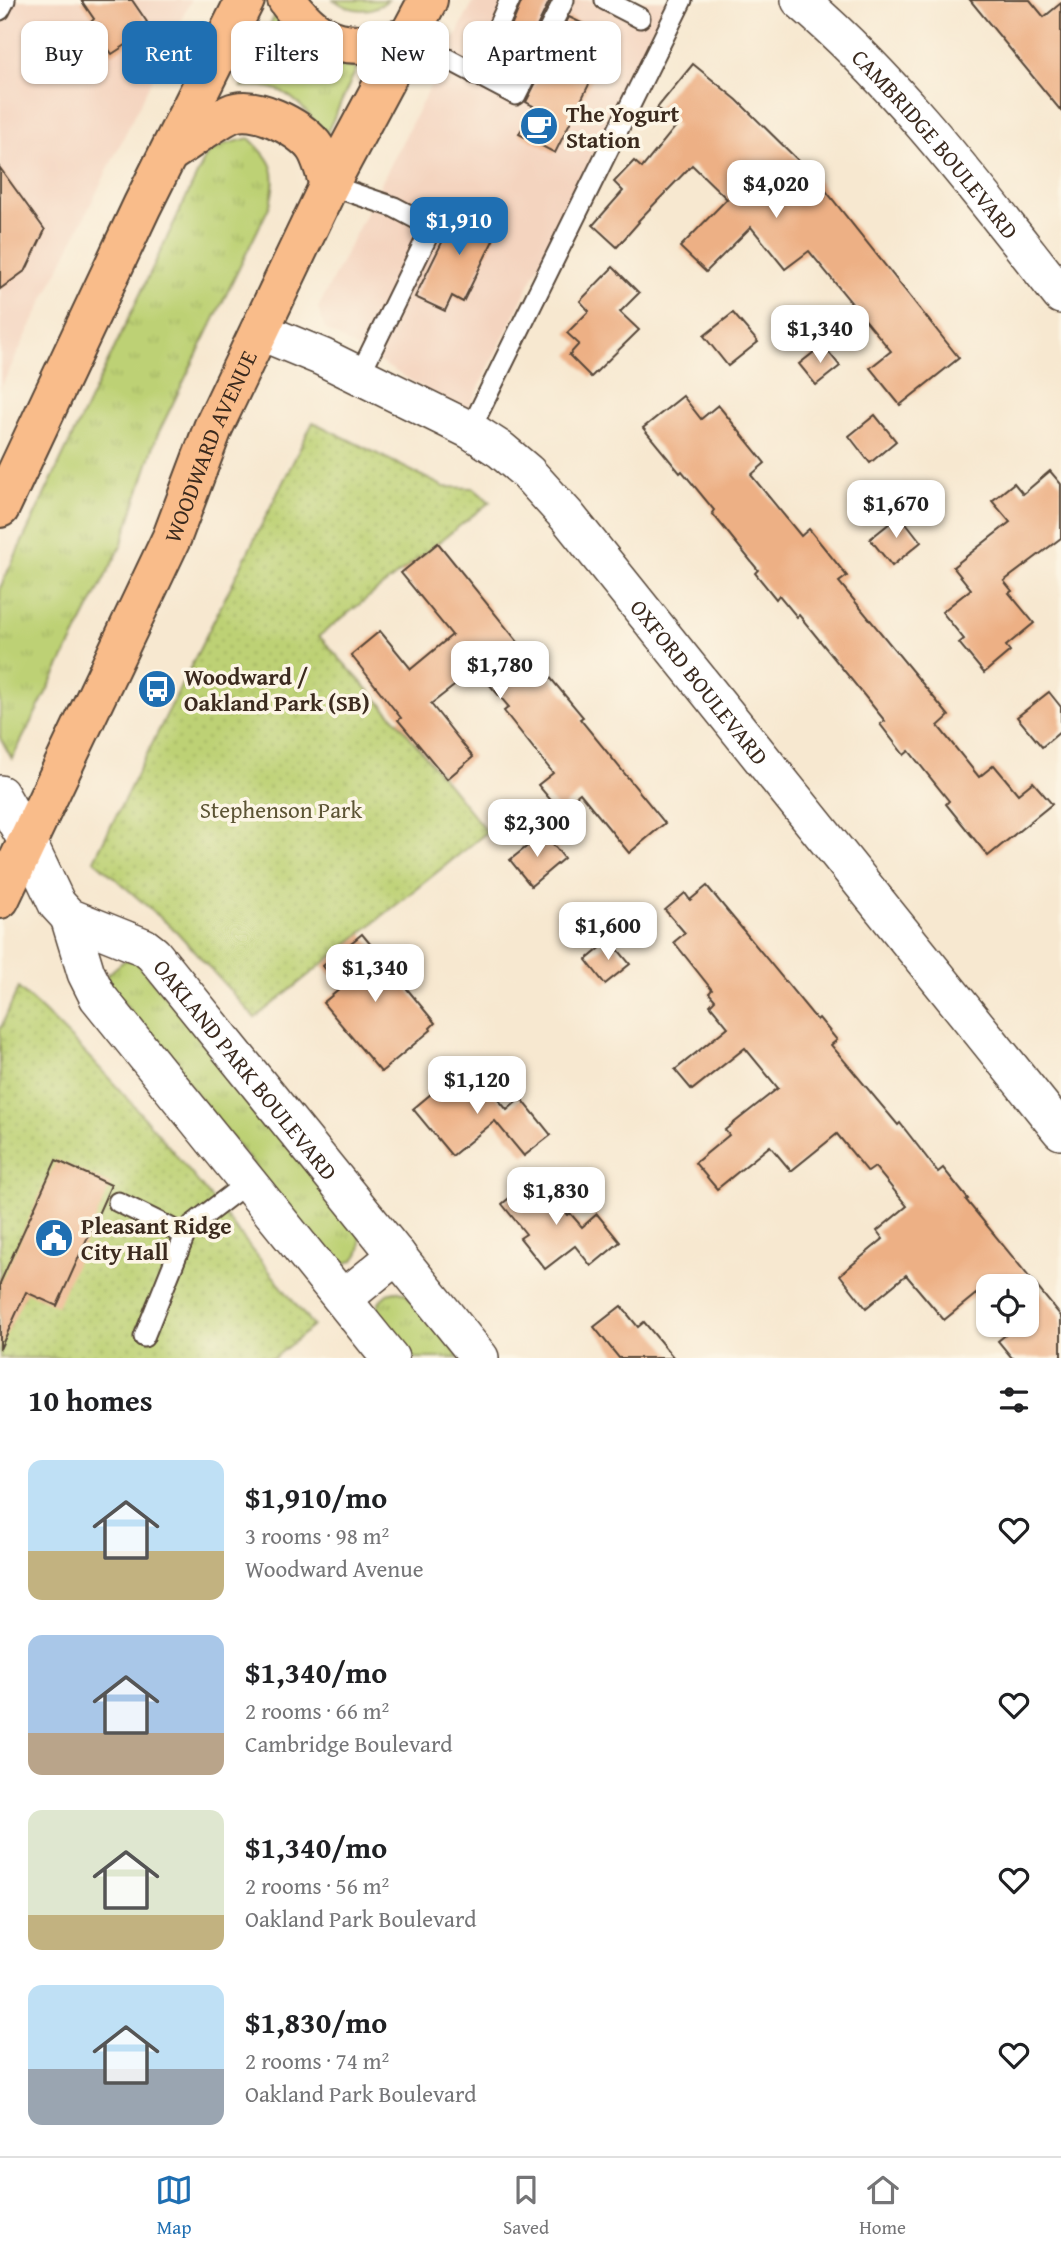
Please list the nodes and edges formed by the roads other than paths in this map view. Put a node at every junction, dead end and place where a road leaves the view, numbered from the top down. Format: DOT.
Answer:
graph roads {
  1 [pos="5,0"];
  2 [pos="245,0"];
  3 [pos="287,0"];
  4 [pos="428,0"];
  5 [pos="510,0"];
  6 [pos="564,0"];
  7 [pos="605,0"];
  8 [pos="682,0"];
  9 [pos="800,0"];
  10 [pos="0,10"];
  11 [pos="640,18"];
  12 [pos="417,21"];
  13 [pos="500,21"];
  14 [pos="553,21"];
  15 [pos="357,45"];
  16 [pos="383,84"];
  17 [pos="494,84"];
  18 [pos="522,84"];
  19 [pos="171,152"];
  20 [pos="329,185"];
  21 [pos="1061,295"];
  22 [pos="259,331"];
  23 [pos="359,376"];
  24 [pos="470,430"];
  25 [pos="0,508"];
  26 [pos="0,794"];
  27 [pos="27,841"];
  28 [pos="0,899"];
  29 [pos="69,917"];
  30 [pos="1061,1131"];
  31 [pos="248,1182"];
  32 [pos="118,1202"];
  33 [pos="186,1235"];
  34 [pos="397,1255"];
  35 [pos="343,1299"];
  36 [pos="144,1336"];
  37 [pos="390,1358"];
  38 [pos="480,1358"];
  1 -- 10 [label="lane"];
  2 -- 19 [label="main road"];
  3 -- 15 [label="main road"];
  4 -- 12 [label="main road, WOODWARD AVENUE"];
  5 -- 13 [label="lane"];
  6 -- 14 [label="lane"];
  7 -- 11 [label="lane"];
  8 -- 24 [label="lane"];
  9 -- 21 [label="street, CAMBRIDGE BOULEVARD"];
  16 -- 20 [label="main road, WOODWARD AVENUE"];
  17 -- 18 [label="lane"];
  19 -- 20 [label="main road"];
  19 -- 25 [label="main road"];
  20 -- 22 [label="main road, WOODWARD AVENUE"];
  20 -- 23 [label="lane"];
  22 -- 23 [label="street, OXFORD BOULEVARD"];
  22 -- 27 [label="main road, WOODWARD AVENUE"];
  23 -- 24 [label="street, OXFORD BOULEVARD"];
  24 -- 30 [label="street, OXFORD BOULEVARD"];
  26 -- 27 [label="street"];
  27 -- 28 [label="main road, WOODWARD AVENUE"];
  27 -- 29 [label="street"];
  29 -- 31 [label="street"];
  29 -- 34 [label="street, OAKLAND PARK BOULEVARD"];
  31 -- 33 [label="lane"];
  31 -- 35 [label="street"];
  32 -- 33 [label="lane"];
  33 -- 36 [label="lane"];
  34 -- 35 [label="street"];
  34 -- 38 [label="street, OAKLAND PARK BOULEVARD"];
  35 -- 37 [label="street"];
}
